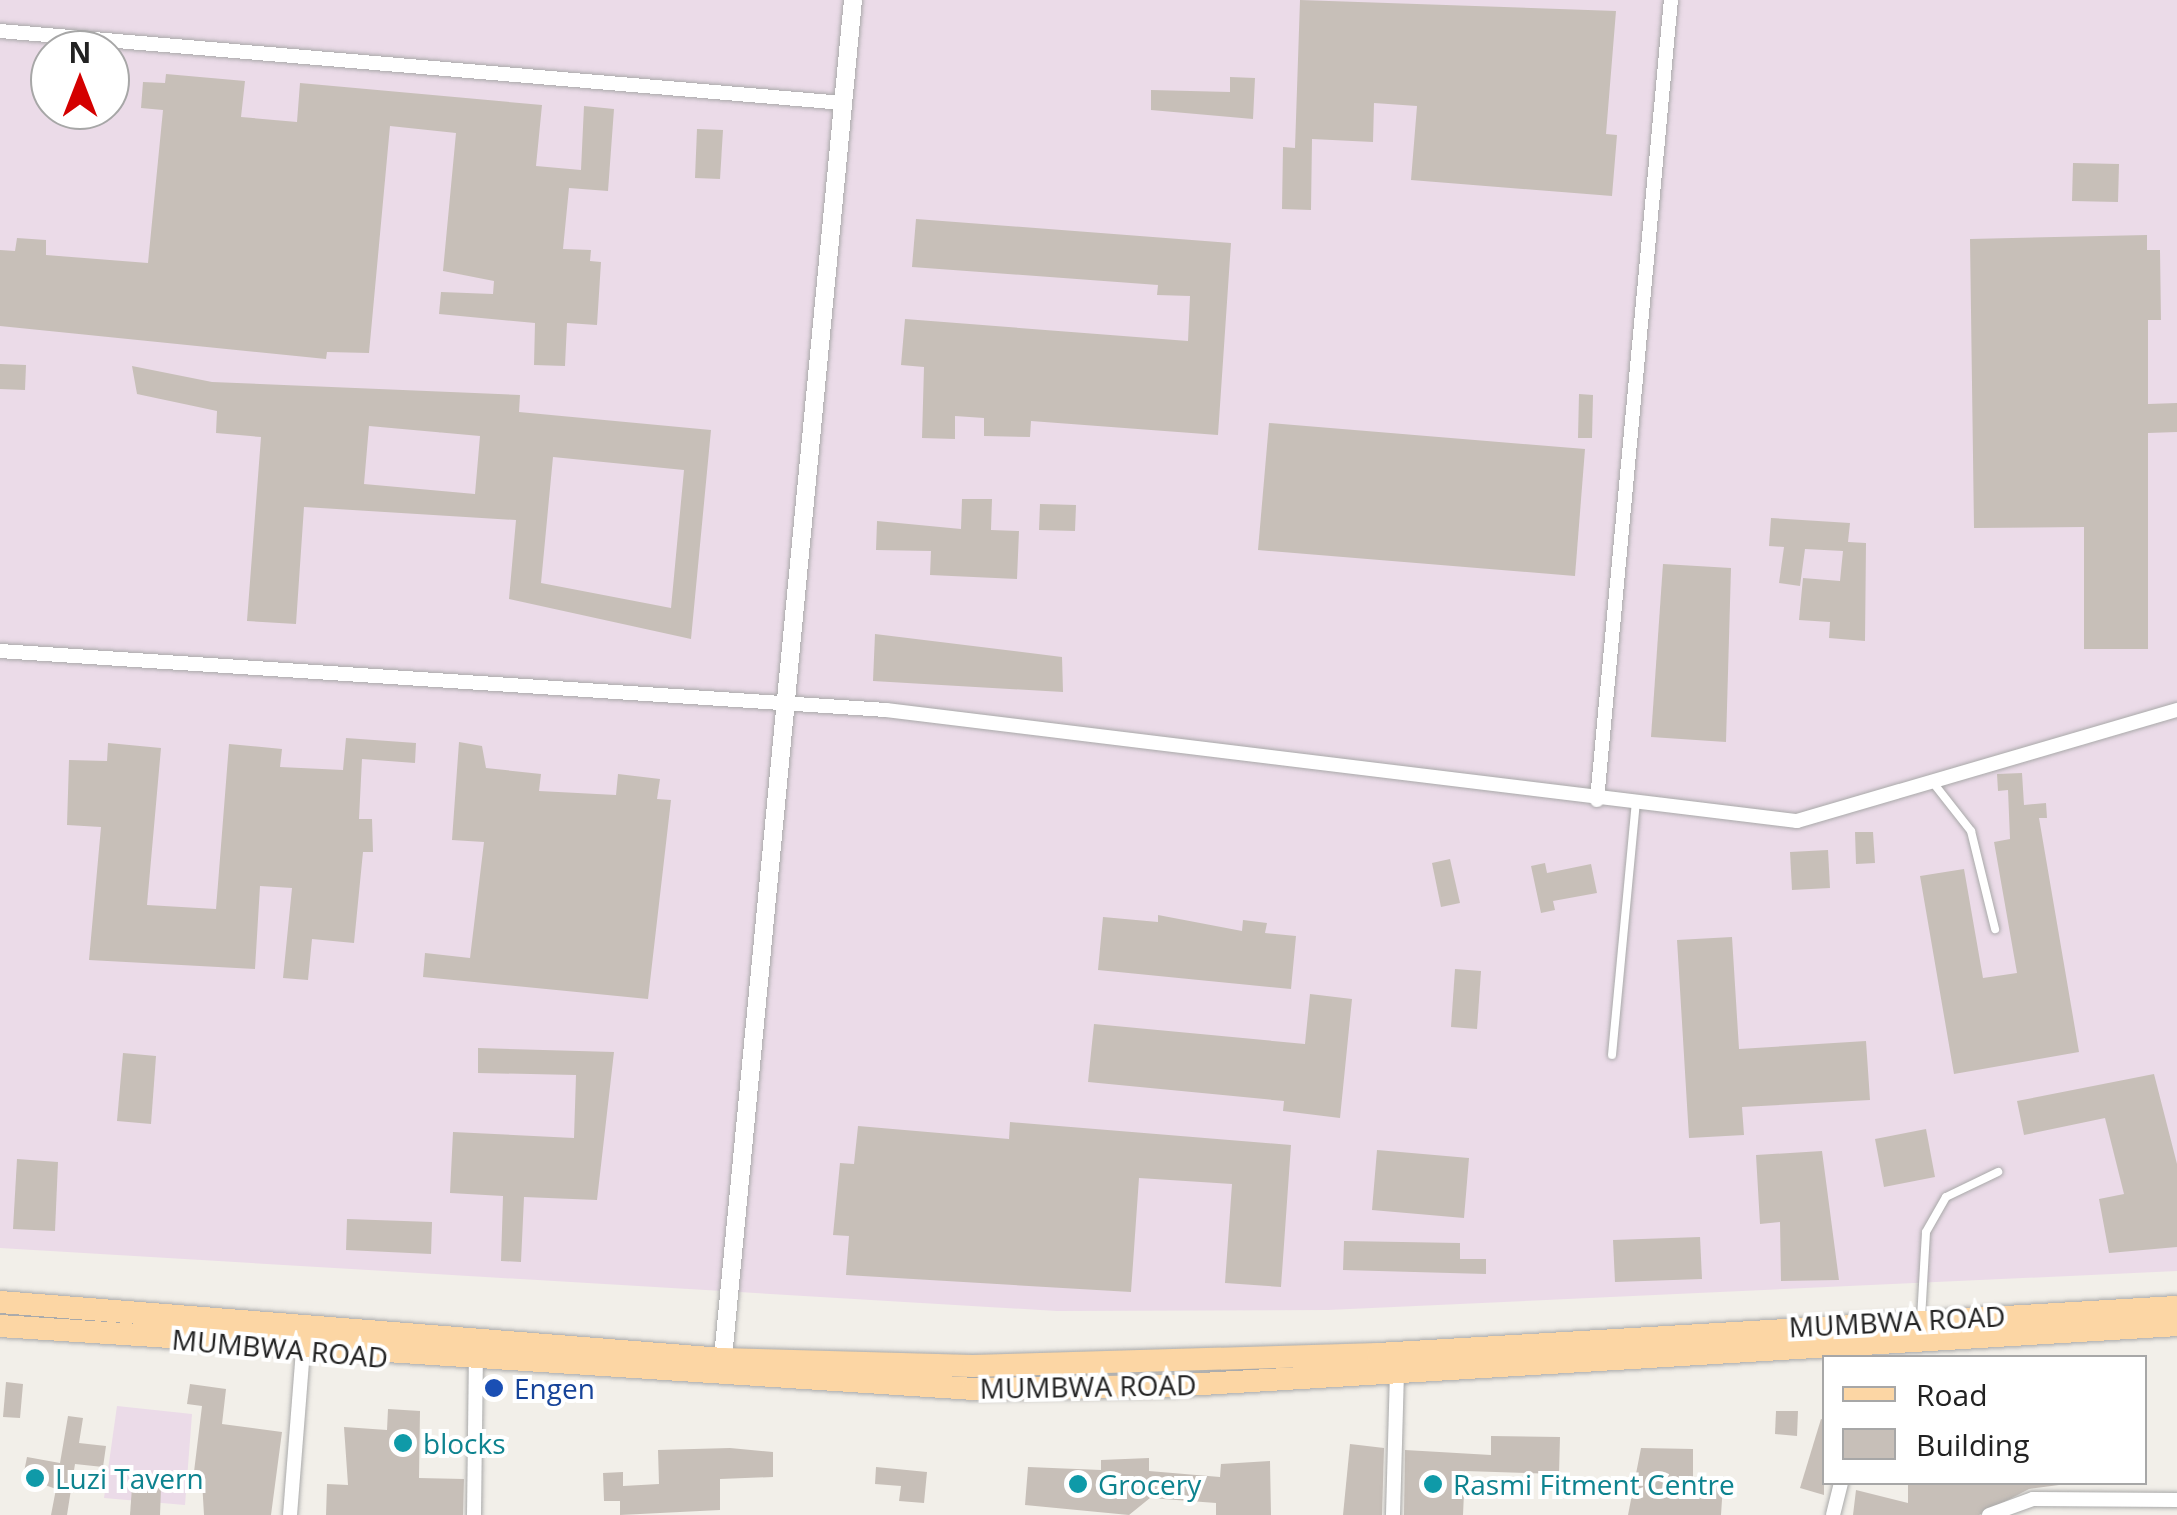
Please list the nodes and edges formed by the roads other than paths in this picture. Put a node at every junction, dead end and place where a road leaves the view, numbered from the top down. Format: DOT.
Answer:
graph roads {
  1 [pos="853,0"];
  2 [pos="1671,0"];
  3 [pos="0,31"];
  4 [pos="843,103"];
  5 [pos="0,651"];
  6 [pos="781,701"];
  7 [pos="2177,710"];
  8 [pos="1929,776"];
  9 [pos="1597,800"];
  10 [pos="1636,802"];
  11 [pos="1994,929"];
  12 [pos="1612,1055"];
  13 [pos="1998,1172"];
  14 [pos="0,1302"];
  15 [pos="2177,1307"];
  16 [pos="1921,1318"];
  17 [pos="2177,1325"];
  18 [pos="0,1326"];
  19 [pos="1864,1340"];
  20 [pos="303,1349"];
  21 [pos="476,1352"];
  22 [pos="722,1369"];
  23 [pos="1397,1371"];
  24 [pos="1840,1485"];
  25 [pos="2177,1500"];
  26 [pos="290,1515"];
  27 [pos="474,1515"];
  28 [pos="1393,1515"];
  29 [pos="1832,1515"];
  30 [pos="1989,1515"];
  1 -- 4 [label="street"];
  2 -- 9 [label="street"];
  3 -- 4 [label="street"];
  4 -- 6 [label="street"];
  5 -- 6 [label="street"];
  6 -- 9 [label="street"];
  6 -- 22 [label="street"];
  7 -- 8 [label="street"];
  8 -- 10 [label="street"];
  8 -- 11 [label="lane"];
  9 -- 10 [label="street"];
  10 -- 12 [label="lane"];
  13 -- 16 [label="lane"];
  14 -- 21 [label="main road, MUMBWA ROAD"];
  15 -- 16 [label="main road, MUMBWA ROAD"];
  16 -- 19 [label="main road, MUMBWA ROAD"];
  17 -- 19 [label="main road, MUMBWA ROAD"];
  18 -- 20 [label="main road, MUMBWA ROAD"];
  19 -- 22 [label="main road, MUMBWA ROAD"];
  19 -- 23 [label="main road, MUMBWA ROAD"];
  20 -- 21 [label="main road, MUMBWA ROAD"];
  20 -- 26 [label="street"];
  21 -- 22 [label="main road, MUMBWA ROAD"];
  21 -- 27 [label="street"];
  22 -- 23 [label="main road, MUMBWA ROAD"];
  23 -- 28 [label="street"];
  24 -- 29 [label="street"];
  25 -- 30 [label="street"];
}
